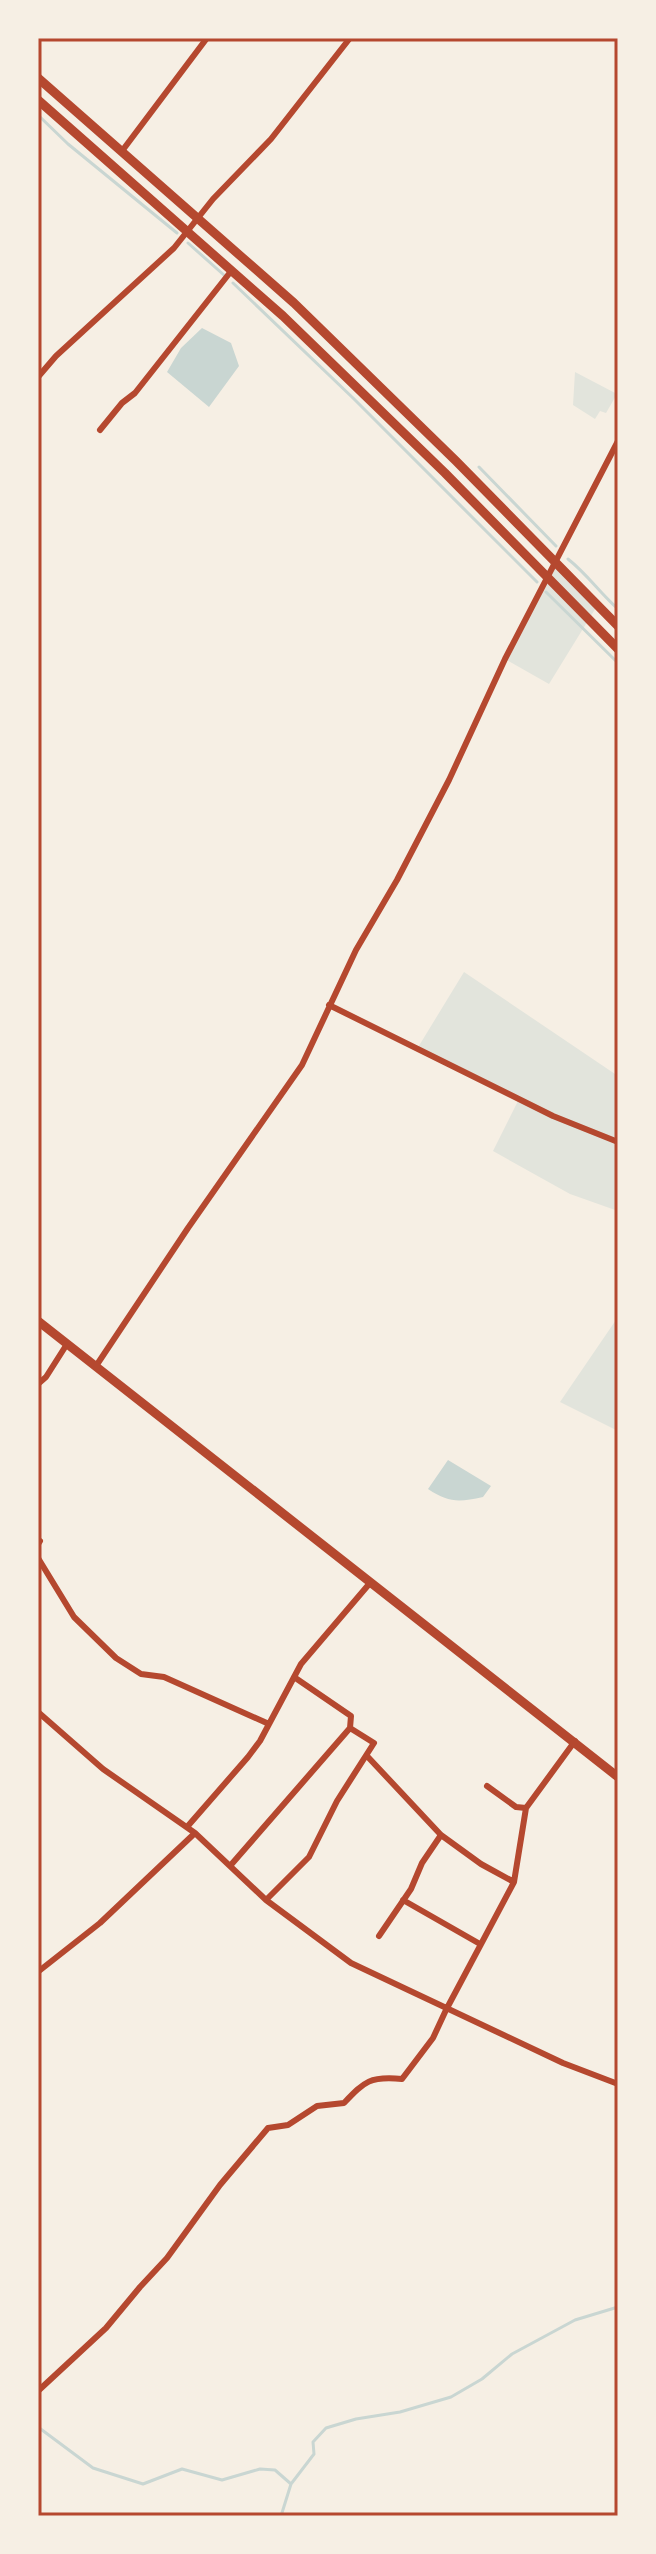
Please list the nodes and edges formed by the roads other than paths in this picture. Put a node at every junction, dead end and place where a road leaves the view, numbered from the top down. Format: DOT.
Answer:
graph roads {
  1 [pos="207,38"];
  2 [pos="350,38"];
  3 [pos="38,78"];
  4 [pos="38,100"];
  5 [pos="122,151"];
  6 [pos="199,218"];
  7 [pos="188,231"];
  8 [pos="232,270"];
  9 [pos="315,325"];
  10 [pos="304,337"];
  11 [pos="38,377"];
  12 [pos="100,430"];
  13 [pos="618,441"];
  14 [pos="556,563"];
  15 [pos="547,578"];
  16 [pos="618,626"];
  17 [pos="618,649"];
  18 [pos="329,1005"];
  19 [pos="618,1142"];
  20 [pos="38,1321"];
  21 [pos="67,1344"];
  22 [pos="96,1366"];
  23 [pos="38,1384"];
  24 [pos="38,1559"];
  25 [pos="370,1583"];
  26 [pos="294,1677"];
  27 [pos="38,1712"];
  28 [pos="269,1724"];
  29 [pos="350,1728"];
  30 [pos="575,1741"];
  31 [pos="367,1756"];
  32 [pos="618,1777"];
  33 [pos="487,1786"];
  34 [pos="526,1808"];
  35 [pos="187,1827"];
  36 [pos="195,1833"];
  37 [pos="441,1835"];
  38 [pos="230,1866"];
  39 [pos="514,1882"];
  40 [pos="266,1900"];
  41 [pos="403,1900"];
  42 [pos="379,1936"];
  43 [pos="480,1944"];
  44 [pos="39,1971"];
  45 [pos="446,2010"];
  46 [pos="618,2084"];
  47 [pos="38,2391"];
  1 -- 5 [label="street"];
  2 -- 6 [label="street"];
  3 -- 5 [label="main road"];
  4 -- 7 [label="main road"];
  5 -- 6 [label="main road"];
  6 -- 7 [label="street"];
  6 -- 9 [label="main road"];
  7 -- 8 [label="main road"];
  7 -- 11 [label="street"];
  8 -- 10 [label="main road"];
  8 -- 12 [label="street"];
  9 -- 10 [label="main road"];
  9 -- 14 [label="main road"];
  10 -- 15 [label="main road"];
  13 -- 14 [label="street"];
  14 -- 15 [label="street"];
  14 -- 16 [label="main road"];
  15 -- 17 [label="main road"];
  15 -- 18 [label="street"];
  18 -- 19 [label="street"];
  18 -- 22 [label="street"];
  20 -- 21 [label="main road"];
  21 -- 22 [label="main road"];
  21 -- 23 [label="street"];
  22 -- 25 [label="main road"];
  24 -- 28 [label="street"];
  25 -- 26 [label="street"];
  25 -- 30 [label="main road"];
  26 -- 28 [label="street"];
  26 -- 29 [label="street"];
  27 -- 35 [label="street"];
  28 -- 35 [label="street"];
  29 -- 31 [label="street"];
  29 -- 38 [label="street"];
  30 -- 32 [label="main road"];
  30 -- 34 [label="street"];
  31 -- 37 [label="street"];
  31 -- 40 [label="street"];
  33 -- 34 [label="street"];
  34 -- 39 [label="street"];
  35 -- 36 [label="street"];
  36 -- 38 [label="street"];
  36 -- 44 [label="street"];
  37 -- 39 [label="street"];
  37 -- 41 [label="street"];
  38 -- 40 [label="street"];
  39 -- 43 [label="street"];
  40 -- 45 [label="street"];
  41 -- 42 [label="street"];
  41 -- 43 [label="street"];
  43 -- 45 [label="street"];
  45 -- 46 [label="street"];
  45 -- 47 [label="street"];
}
